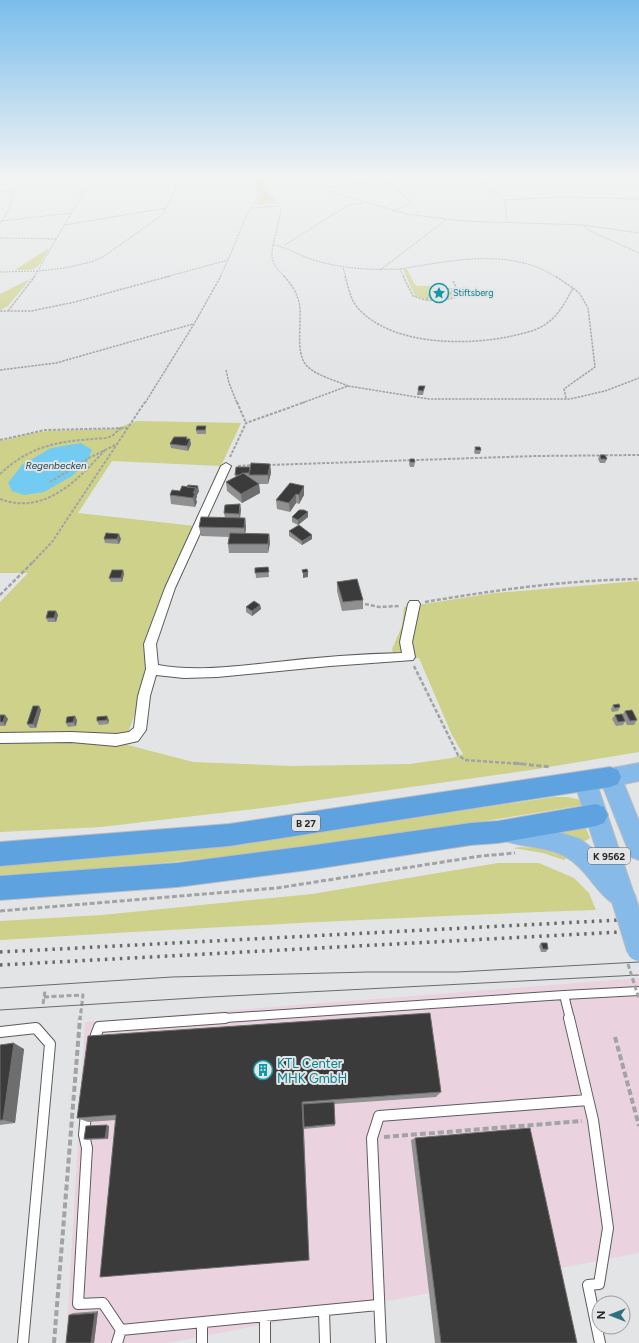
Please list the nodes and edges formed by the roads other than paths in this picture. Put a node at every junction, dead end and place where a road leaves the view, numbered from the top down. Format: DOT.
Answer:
graph roads {
  1 [pos="226,466"];
  2 [pos="414,604"];
  3 [pos="152,669"];
  4 [pos="0,738"];
  5 [pos="639,772"];
  6 [pos="610,777"];
  7 [pos="585,781"];
  8 [pos="631,809"];
  9 [pos="596,815"];
  10 [pos="498,832"];
  11 [pos="639,849"];
  12 [pos="0,854"];
  13 [pos="0,888"];
  14 [pos="623,897"];
  15 [pos="639,949"];
  16 [pos="639,991"];
  17 [pos="564,995"];
  18 [pos="0,1032"];
  19 [pos="92,1053"];
  20 [pos="588,1100"];
  21 [pos="87,1106"];
  22 [pos="378,1306"];
  23 [pos="324,1311"];
  24 [pos="265,1317"];
  25 [pos="202,1323"];
  26 [pos="122,1330"];
  27 [pos="23,1343"];
  28 [pos="117,1343"];
  29 [pos="202,1343"];
  30 [pos="266,1343"];
  31 [pos="325,1343"];
  32 [pos="381,1343"];
  33 [pos="600,1343"];
  1 -- 3 [label="street"];
  2 -- 3 [label="street"];
  3 -- 4 [label="street"];
  5 -- 6 [label="main road, B 27"];
  6 -- 7 [label="highway, B 27"];
  6 -- 8 [label="main road, K 9562"];
  7 -- 9 [label="main road, K 9562"];
  7 -- 12 [label="highway, B 27"];
  8 -- 9 [label="main road"];
  8 -- 11 [label="main road, K 9562"];
  9 -- 10 [label="highway"];
  9 -- 14 [label="main road, K 9562"];
  10 -- 13 [label="highway"];
  10 -- 14 [label="main road"];
  14 -- 15 [label="main road, K 9562, bridge"];
  16 -- 17 [label="lane"];
  17 -- 19 [label="lane"];
  17 -- 20 [label="lane"];
  18 -- 27 [label="lane"];
  20 -- 22 [label="lane"];
  20 -- 33 [label="lane"];
  21 -- 26 [label="lane"];
  22 -- 23 [label="lane"];
  22 -- 32 [label="lane"];
  23 -- 24 [label="lane"];
  23 -- 31 [label="lane"];
  24 -- 25 [label="lane"];
  24 -- 30 [label="lane"];
  25 -- 26 [label="lane"];
  25 -- 29 [label="lane"];
  26 -- 28 [label="lane"];
}
